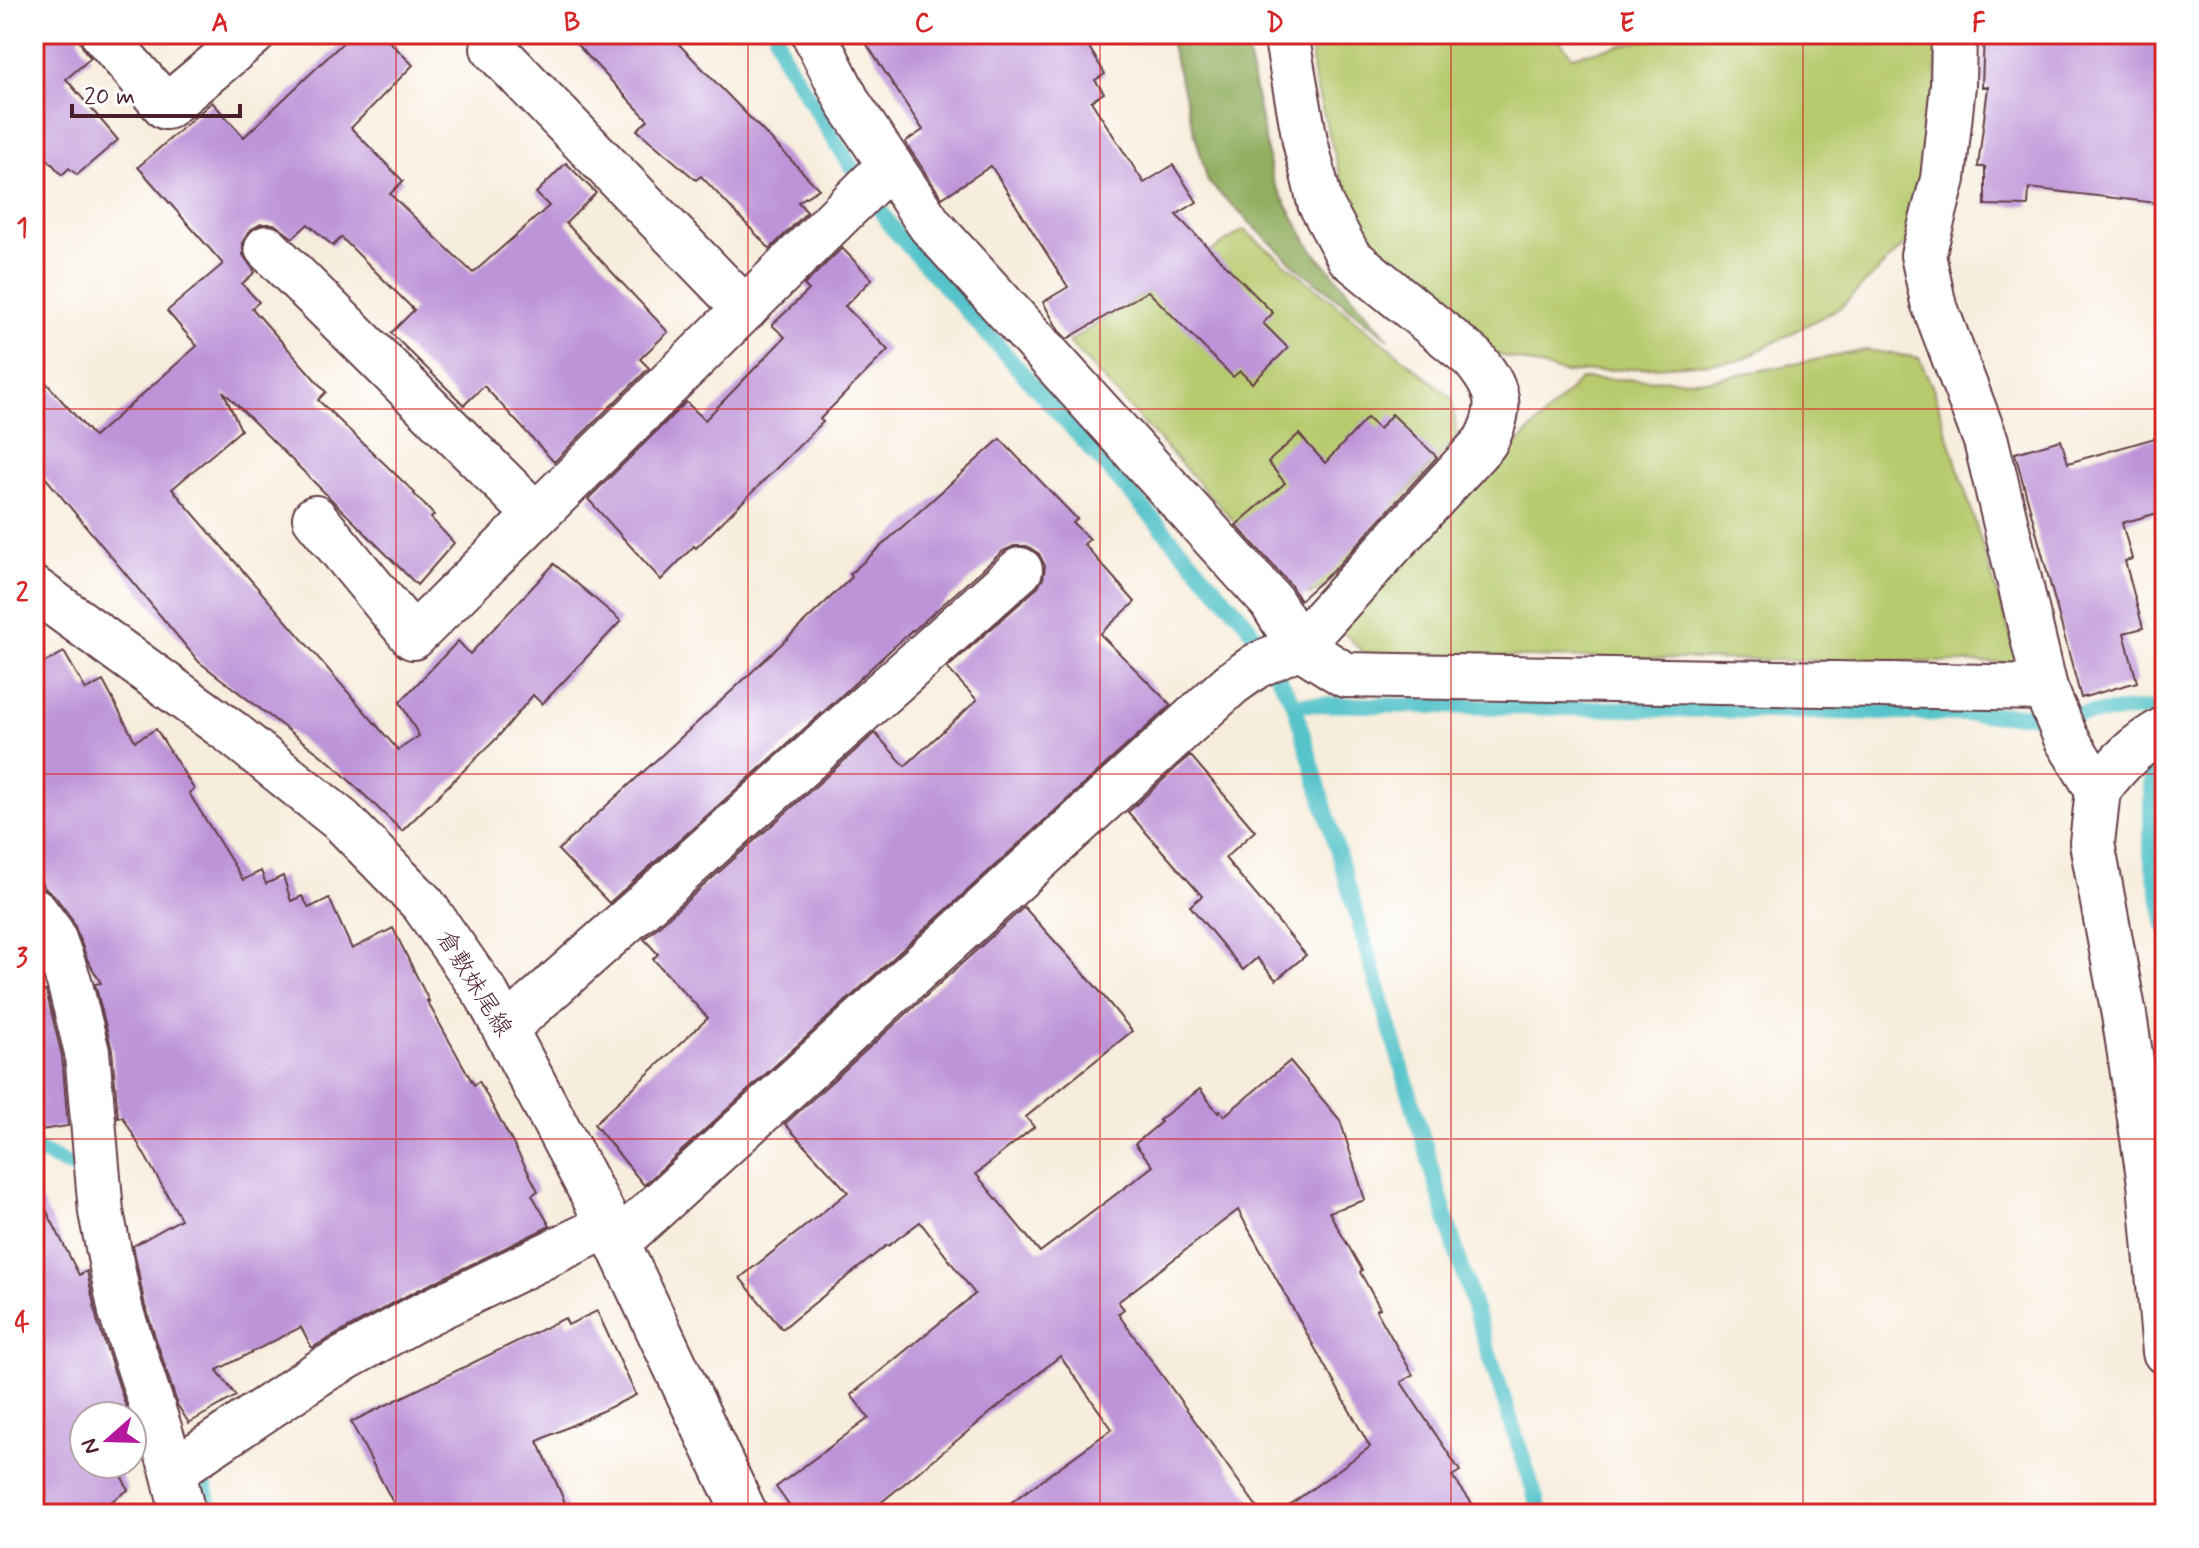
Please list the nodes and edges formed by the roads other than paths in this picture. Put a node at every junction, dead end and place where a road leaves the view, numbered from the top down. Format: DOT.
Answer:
graph roads {
  1 [pos="103,34"];
  2 [pos="253,34"];
  3 [pos="814,34"];
  4 [pos="1286,34"];
  5 [pos="1954,34"];
  6 [pos="493,48"];
  7 [pos="873,183"];
  8 [pos="267,248"];
  9 [pos="745,309"];
  10 [pos="536,515"];
  11 [pos="315,518"];
  12 [pos="1020,570"];
  13 [pos="34,589"];
  14 [pos="1280,656"];
  15 [pos="2053,710"];
  16 [pos="2157,733"];
  17 [pos="2098,790"];
  18 [pos="34,910"];
  19 [pos="505,1029"];
  20 [pos="613,1234"];
  21 [pos="2165,1352"];
  22 [pos="173,1471"];
  23 [pos="183,1514"];
  24 [pos="745,1514"];
  1 -- 2 [label="street"];
  3 -- 7 [label="street"];
  4 -- 14 [label="street"];
  5 -- 15 [label="street"];
  6 -- 9 [label="street"];
  7 -- 9 [label="street"];
  7 -- 14 [label="street"];
  8 -- 10 [label="street"];
  9 -- 10 [label="street"];
  10 -- 11 [label="street"];
  12 -- 19 [label="street"];
  13 -- 19 [label="street, 倉敷妹尾線"];
  14 -- 15 [label="street"];
  14 -- 20 [label="street"];
  15 -- 17 [label="street"];
  16 -- 17 [label="street"];
  17 -- 21 [label="street"];
  18 -- 22 [label="street"];
  19 -- 20 [label="street, 倉敷妹尾線"];
  20 -- 22 [label="street"];
  20 -- 24 [label="street, 倉敷妹尾線"];
  22 -- 23 [label="street"];
}
